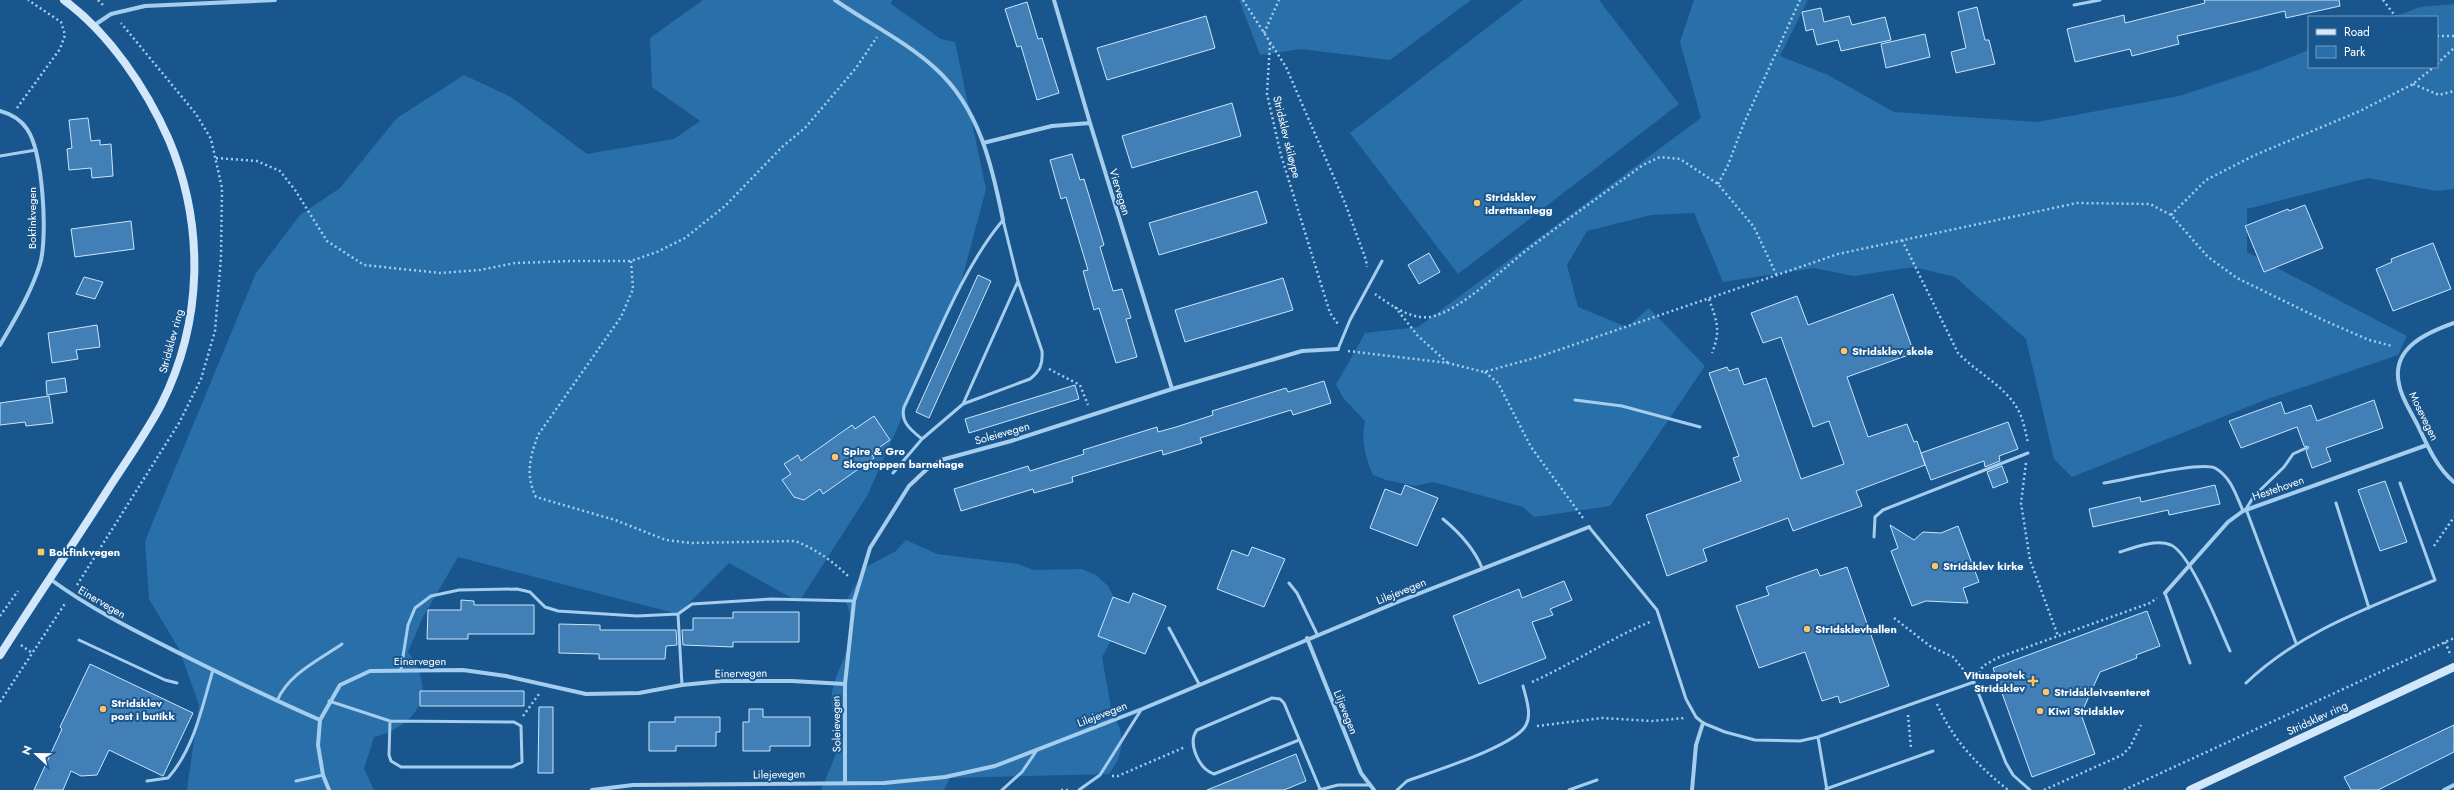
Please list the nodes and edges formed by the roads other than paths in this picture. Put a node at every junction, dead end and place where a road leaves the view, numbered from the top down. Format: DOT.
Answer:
graph roads {
  1 [pos="64,0"];
  2 [pos="275,0"];
  3 [pos="835,0"];
  4 [pos="1054,0"];
  5 [pos="2100,0"];
  6 [pos="2074,5"];
  7 [pos="93,26"];
  8 [pos="0,111"];
  9 [pos="1090,123"];
  10 [pos="983,142"];
  11 [pos="36,150"];
  12 [pos="0,156"];
  13 [pos="1003,220"];
  14 [pos="1382,261"];
  15 [pos="1018,281"];
  16 [pos="2454,323"];
  17 [pos="0,345"];
  18 [pos="1338,349"];
  19 [pos="1172,389"];
  20 [pos="1575,400"];
  21 [pos="963,404"];
  22 [pos="1700,427"];
  23 [pos="922,439"];
  24 [pos="2427,445"];
  25 [pos="2306,448"];
  26 [pos="2028,453"];
  27 [pos="893,473"];
  28 [pos="2454,482"];
  29 [pos="2104,483"];
  30 [pos="2400,483"];
  31 [pos="2336,503"];
  32 [pos="2244,510"];
  33 [pos="1443,519"];
  34 [pos="1589,526"];
  35 [pos="1874,538"];
  36 [pos="2120,552"];
  37 [pos="2189,564"];
  38 [pos="1482,568"];
  39 [pos="50,579"];
  40 [pos="1289,583"];
  41 [pos="2165,593"];
  42 [pos="854,601"];
  43 [pos="2369,608"];
  44 [pos="678,614"];
  45 [pos="1168,628"];
  46 [pos="1317,634"];
  47 [pos="1307,638"];
  48 [pos="79,640"];
  49 [pos="2296,643"];
  50 [pos="342,644"];
  51 [pos="2230,651"];
  52 [pos="0,655"];
  53 [pos="2190,663"];
  54 [pos="2454,667"];
  55 [pos="401,669"];
  56 [pos="213,670"];
  57 [pos="177,683"];
  58 [pos="2246,683"];
  59 [pos="844,684"];
  60 [pos="1199,684"];
  61 [pos="682,685"];
  62 [pos="1523,686"];
  63 [pos="277,701"];
  64 [pos="329,701"];
  65 [pos="1142,708"];
  66 [pos="320,720"];
  67 [pos="390,721"];
  68 [pos="1703,723"];
  69 [pos="1818,737"];
  70 [pos="1299,740"];
  71 [pos="1037,750"];
  72 [pos="1933,751"];
  73 [pos="323,774"];
  74 [pos="147,780"];
  75 [pos="1597,780"];
  76 [pos="296,782"];
  77 [pos="846,783"];
  78 [pos="1369,785"];
  79 [pos="2454,785"];
  80 [pos="329,790"];
  81 [pos="592,790"];
  82 [pos="1002,790"];
  83 [pos="1079,790"];
  84 [pos="1319,790"];
  85 [pos="1374,790"];
  86 [pos="1397,790"];
  87 [pos="1569,790"];
  88 [pos="1692,790"];
  89 [pos="1826,790"];
  90 [pos="2030,790"];
  91 [pos="2190,790"];
  92 [pos="2444,790"];
  1 -- 7 [label="street, Stridsklev ring"];
  2 -- 7 [label="street"];
  3 -- 10 [label="street"];
  4 -- 9 [label="street, Viervegen"];
  5 -- 6 [label="lane"];
  7 -- 39 [label="street, Stridsklev ring"];
  8 -- 11 [label="street, Bokfinkvegen"];
  9 -- 10 [label="street"];
  9 -- 19 [label="street, Viervegen"];
  10 -- 13 [label="street"];
  11 -- 12 [label="lane"];
  11 -- 17 [label="street, Bokfinkvegen"];
  13 -- 15 [label="lane"];
  13 -- 23 [label="lane"];
  14 -- 18 [label="lane"];
  15 -- 21 [label="lane"];
  15 -- 21 [label="lane"];
  16 -- 24 [label="street, Mosevegen"];
  18 -- 19 [label="street, Soleievegen"];
  19 -- 42 [label="street, Soleievegen"];
  20 -- 22 [label="lane"];
  21 -- 23 [label="lane"];
  23 -- 27 [label="lane"];
  24 -- 28 [label="street, Mosevegen"];
  24 -- 32 [label="street, Hestehoven"];
  25 -- 32 [label="lane"];
  26 -- 35 [label="lane"];
  29 -- 32 [label="lane"];
  30 -- 43 [label="lane"];
  31 -- 43 [label="lane"];
  32 -- 37 [label="street, Hestehoven"];
  32 -- 49 [label="lane"];
  33 -- 38 [label="lane"];
  34 -- 38 [label="street, Lilejevegen"];
  34 -- 68 [label="lane"];
  36 -- 37 [label="lane"];
  37 -- 41 [label="street, Hestehoven"];
  37 -- 51 [label="lane"];
  38 -- 46 [label="street, Lilejevegen"];
  39 -- 52 [label="street, Stridsklev ring"];
  39 -- 56 [label="street, Einervegen"];
  40 -- 46 [label="lane"];
  41 -- 53 [label="lane"];
  42 -- 44 [label="lane"];
  42 -- 59 [label="street, Soleievegen"];
  43 -- 49 [label="lane"];
  44 -- 55 [label="lane"];
  44 -- 61 [label="lane"];
  45 -- 60 [label="lane"];
  46 -- 47 [label="street, Lilejevegen"];
  47 -- 60 [label="street, Lilejevegen"];
  47 -- 78 [label="street, Liljevegen"];
  48 -- 57 [label="lane"];
  49 -- 58 [label="lane"];
  50 -- 63 [label="lane"];
  54 -- 91 [label="street, Stridsklev ring"];
  55 -- 61 [label="street, Einervegen"];
  55 -- 64 [label="street, Einervegen"];
  56 -- 63 [label="street, Einervegen"];
  56 -- 74 [label="lane"];
  59 -- 61 [label="street, Einervegen"];
  59 -- 77 [label="street, Soleievegen"];
  60 -- 65 [label="street, Lilejevegen"];
  62 -- 86 [label="lane"];
  63 -- 66 [label="street, Einervegen"];
  64 -- 66 [label="street, Einervegen"];
  64 -- 67 [label="lane"];
  65 -- 71 [label="street, Lilejevegen"];
  65 -- 83 [label="lane"];
  66 -- 73 [label="street"];
  67 -- 67 [label="lane"];
  68 -- 69 [label="lane"];
  68 -- 88 [label="street"];
  69 -- 89 [label="lane"];
  69 -- 90 [label="lane"];
  70 -- 70 [label="lane"];
  70 -- 84 [label="lane"];
  71 -- 77 [label="street, Lilejevegen"];
  71 -- 82 [label="lane"];
  72 -- 89 [label="lane"];
  73 -- 76 [label="lane"];
  73 -- 80 [label="street"];
  75 -- 87 [label="lane"];
  77 -- 81 [label="street, Lilejevegen"];
  78 -- 84 [label="lane"];
  78 -- 85 [label="street, Liljevegen"];
  79 -- 92 [label="street"];
}
